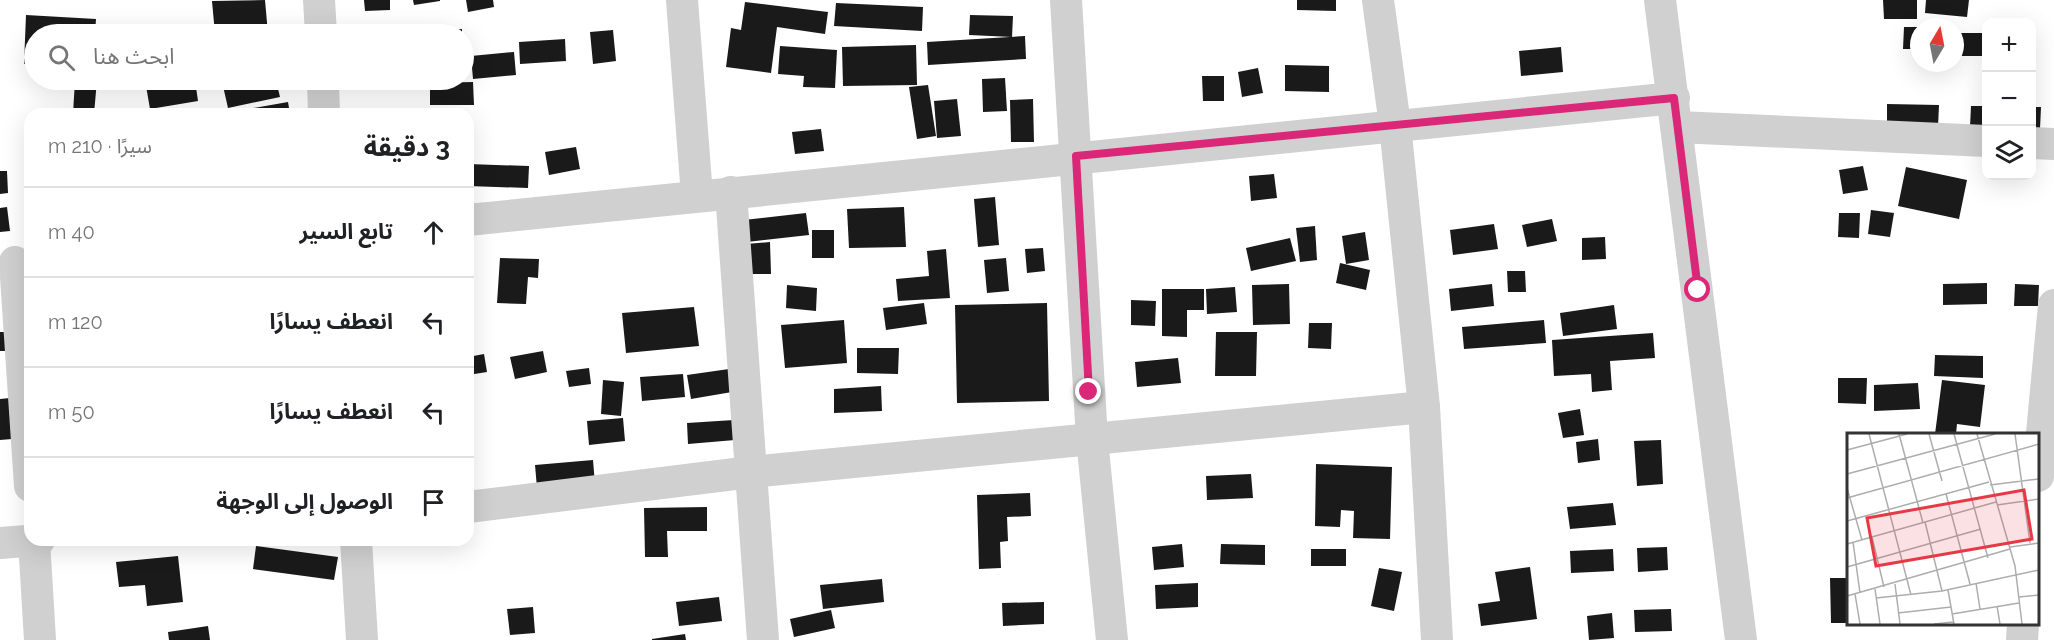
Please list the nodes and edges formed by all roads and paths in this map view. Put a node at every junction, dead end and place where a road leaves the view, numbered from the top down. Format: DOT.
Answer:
graph roads {
  1 [pos="319,0"];
  2 [pos="682,0"];
  3 [pos="1066,0"];
  4 [pos="1378,0"];
  5 [pos="1660,0"];
  6 [pos="320,24"];
  7 [pos="323,90"];
  8 [pos="324,108"];
  9 [pos="1676,113"];
  10 [pos="1395,125"];
  11 [pos="1982,141"];
  12 [pos="2036,143"];
  13 [pos="2054,144"];
  14 [pos="1076,156"];
  15 [pos="731,192"];
  16 [pos="697,196"];
  17 [pos="474,219"];
  18 [pos="15,262"];
  19 [pos="2054,305"];
  20 [pos="24,396"];
  21 [pos="1424,406"];
  22 [pos="2049,407"];
  23 [pos="1092,439"];
  24 [pos="2039,464"];
  25 [pos="751,472"];
  26 [pos="474,506"];
  27 [pos="24,541"];
  28 [pos="0,543"];
  29 [pos="34,546"];
  30 [pos="356,546"];
  31 [pos="2023,625"];
  32 [pos="40,640"];
  33 [pos="362,640"];
  34 [pos="763,640"];
  35 [pos="1112,640"];
  36 [pos="1437,640"];
  37 [pos="1741,640"];
  38 [pos="2022,640"];
  1 -- 6 [label="street"];
  2 -- 16 [label="street"];
  3 -- 14 [label="street"];
  4 -- 10 [label="street"];
  5 -- 9 [label="street"];
  7 -- 8 [label="street"];
  9 -- 10 [label="street"];
  9 -- 11 [label="street"];
  9 -- 37 [label="street"];
  10 -- 14 [label="street"];
  10 -- 21 [label="street"];
  12 -- 13 [label="street"];
  14 -- 15 [label="street"];
  14 -- 23 [label="street"];
  15 -- 16 [label="street"];
  15 -- 25 [label="street"];
  16 -- 17 [label="street"];
  18 -- 20 [label="street"];
  19 -- 22 [label="street"];
  21 -- 23 [label="street"];
  21 -- 36 [label="street"];
  22 -- 24 [label="street"];
  23 -- 25 [label="street"];
  23 -- 35 [label="street"];
  25 -- 26 [label="street"];
  25 -- 34 [label="street"];
  27 -- 28 [label="street"];
  29 -- 32 [label="street"];
  30 -- 33 [label="street"];
  31 -- 38 [label="street"];
}
